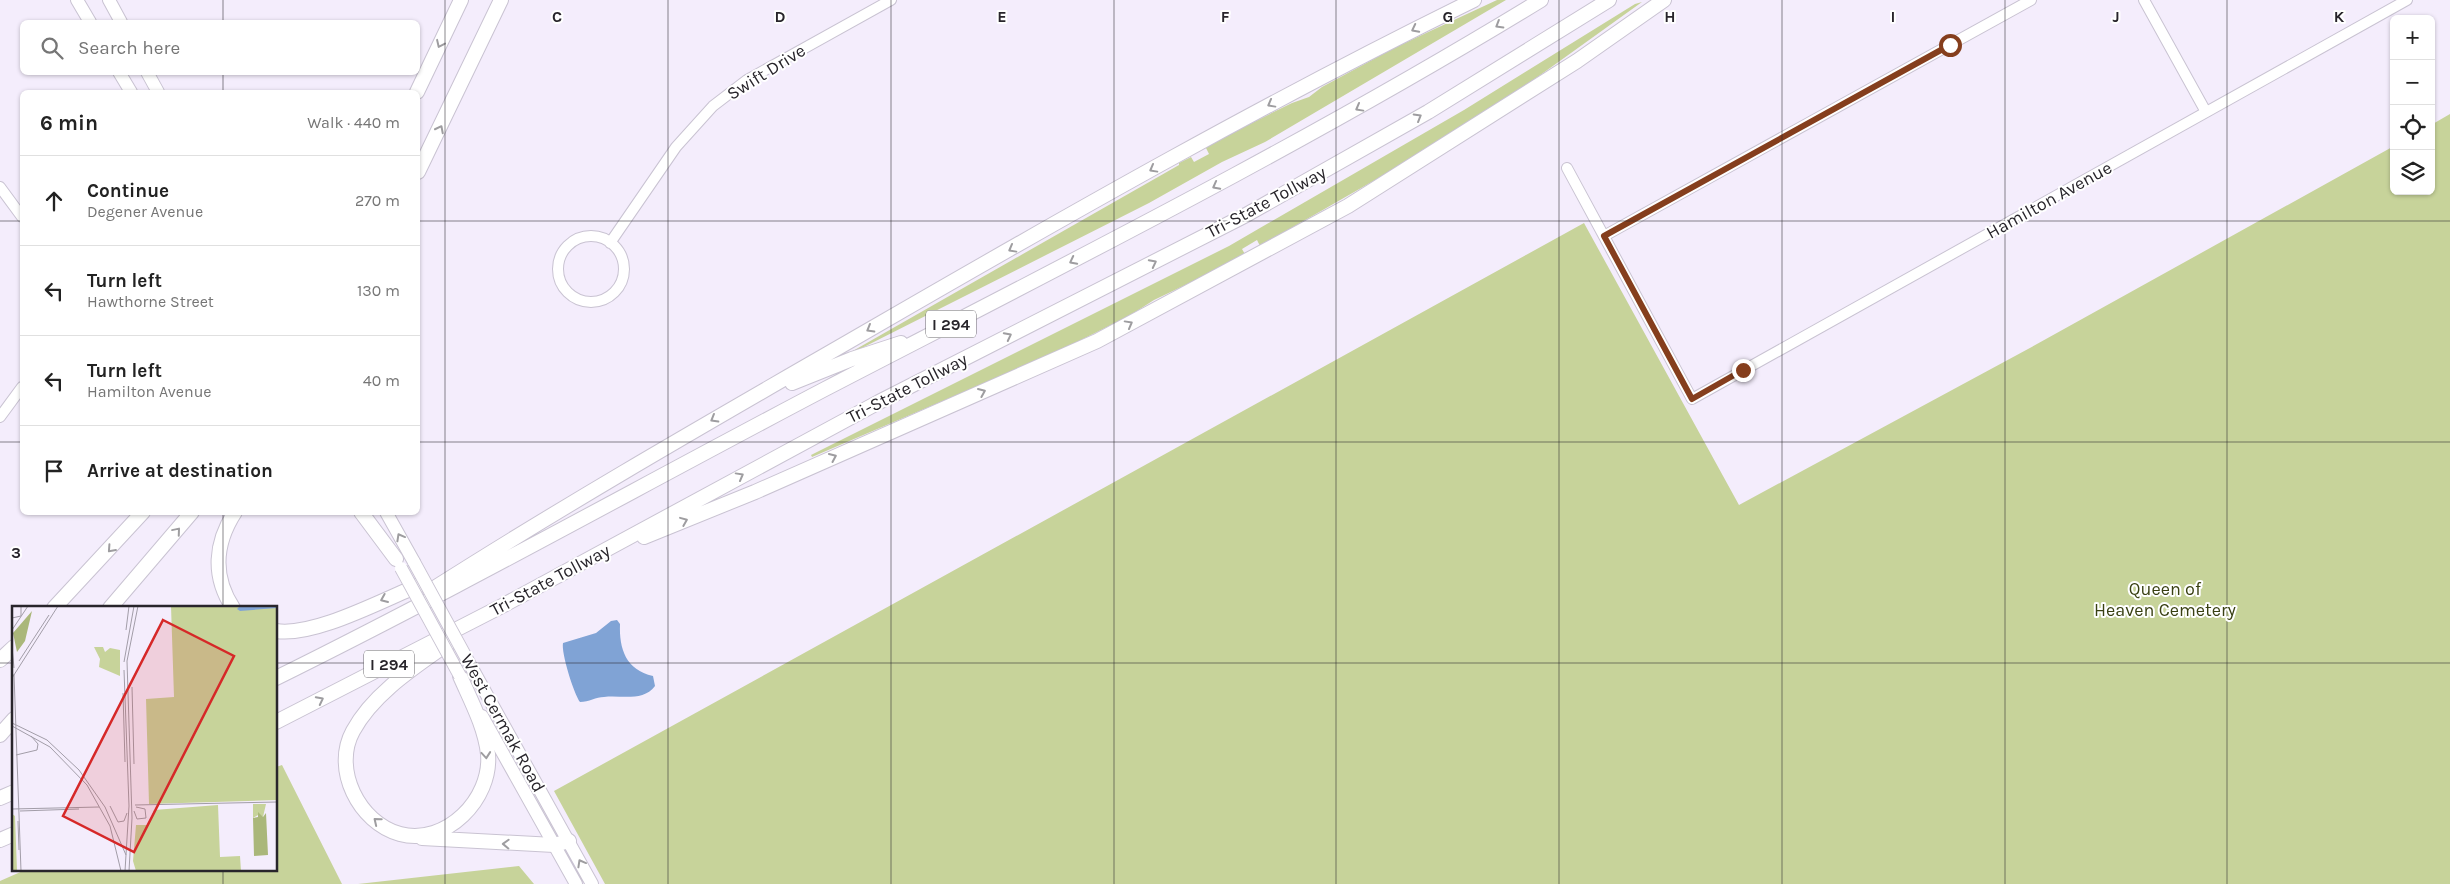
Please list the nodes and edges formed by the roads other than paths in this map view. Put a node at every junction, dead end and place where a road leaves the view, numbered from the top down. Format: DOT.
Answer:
graph roads {
  1 [pos="77,0"];
  2 [pos="109,0"];
  3 [pos="461,0"];
  4 [pos="501,0"];
  5 [pos="891,0"];
  6 [pos="1474,0"];
  7 [pos="1541,0"];
  8 [pos="1609,0"];
  9 [pos="1664,0"];
  10 [pos="2031,0"];
  11 [pos="2144,0"];
  12 [pos="2407,0"];
  13 [pos="89,20"];
  14 [pos="120,20"];
  15 [pos="121,75"];
  16 [pos="150,75"];
  17 [pos="130,90"];
  18 [pos="157,90"];
  19 [pos="418,90"];
  20 [pos="2206,112"];
  21 [pos="420,168"];
  22 [pos="1567,168"];
  23 [pos="0,187"];
  24 [pos="20,214"];
  25 [pos="1604,236"];
  26 [pos="610,243"];
  27 [pos="930,335"];
  28 [pos="20,389"];
  29 [pos="733,409"];
  30 [pos="0,417"];
  31 [pos="140,515"];
  32 [pos="189,515"];
  33 [pos="234,515"];
  34 [pos="363,515"];
  35 [pos="372,515"];
  36 [pos="388,515"];
  37 [pos="493,551"];
  38 [pos="399,564"];
  39 [pos="574,567"];
  40 [pos="56,606"];
  41 [pos="112,606"];
  42 [pos="232,606"];
  43 [pos="502,606"];
  44 [pos="278,630"];
  45 [pos="355,638"];
  46 [pos="12,649"];
  47 [pos="0,660"];
  48 [pos="460,676"];
  49 [pos="278,677"];
  50 [pos="12,721"];
  51 [pos="278,721"];
  52 [pos="0,735"];
  53 [pos="12,793"];
  54 [pos="0,798"];
  55 [pos="401,834"];
  56 [pos="12,835"];
  57 [pos="0,840"];
  58 [pos="569,842"];
  59 [pos="554,845"];
  60 [pos="576,884"];
  61 [pos="592,884"];
  1 -- 13 [label="main road"];
  2 -- 14 [label="main road"];
  3 -- 19 [label="highway, one-way"];
  21 -- 4 [label="highway, one-way"];
  5 -- 26 [label="street, Swift Drive"];
  6 -- 29 [label="highway, one-way"];
  7 -- 27 [label="highway, Tri-State Tollway / I 294, one-way"];
  39 -- 8 [label="highway, Tri-State Tollway / I 294, one-way"];
  39 -- 9 [label="highway, one-way"];
  10 -- 25 [label="street"];
  11 -- 20 [label="street"];
  12 -- 20 [label="street, Hamilton Avenue"];
  15 -- 17 [label="main road"];
  16 -- 18 [label="main road"];
  20 -- 25 [label="street, Hamilton Avenue"];
  22 -- 25 [label="street"];
  23 -- 24 [label="street"];
  26 -- 26 [label="street"];
  27 -- 29 [label="highway"];
  27 -- 45 [label="highway, Tri-State Tollway / I 294"];
  28 -- 30 [label="street"];
  29 -- 37 [label="highway, one-way"];
  31 -- 40 [label="highway, one-way"];
  41 -- 32 [label="highway, one-way"];
  33 -- 42 [label="highway"];
  34 -- 38 [label="highway"];
  35 -- 38 [label="main road, West Cermak Road"];
  58 -- 36 [label="main road, West Cermak Road, one-way, bridge"];
  37 -- 44 [label="highway, one-way"];
  37 -- 45 [label="highway"];
  38 -- 48 [label="main road, West Cermak Road, bridge"];
  39 -- 43 [label="highway, Tri-State Tollway / I 294"];
  51 -- 43 [label="highway, Tri-State Tollway / I 294, one-way"];
  55 -- 43 [label="highway, one-way"];
  45 -- 49 [label="highway, Tri-State Tollway / I 294"];
  46 -- 47 [label="highway"];
  48 -- 55 [label="highway, one-way"];
  48 -- 59 [label="main road, West Cermak Road"];
  50 -- 52 [label="highway"];
  53 -- 54 [label="highway"];
  59 -- 55 [label="highway, one-way"];
  56 -- 57 [label="highway"];
  58 -- 59 [label="highway"];
  61 -- 58 [label="main road, West Cermak Road, one-way"];
  59 -- 60 [label="main road, West Cermak Road"];
}
